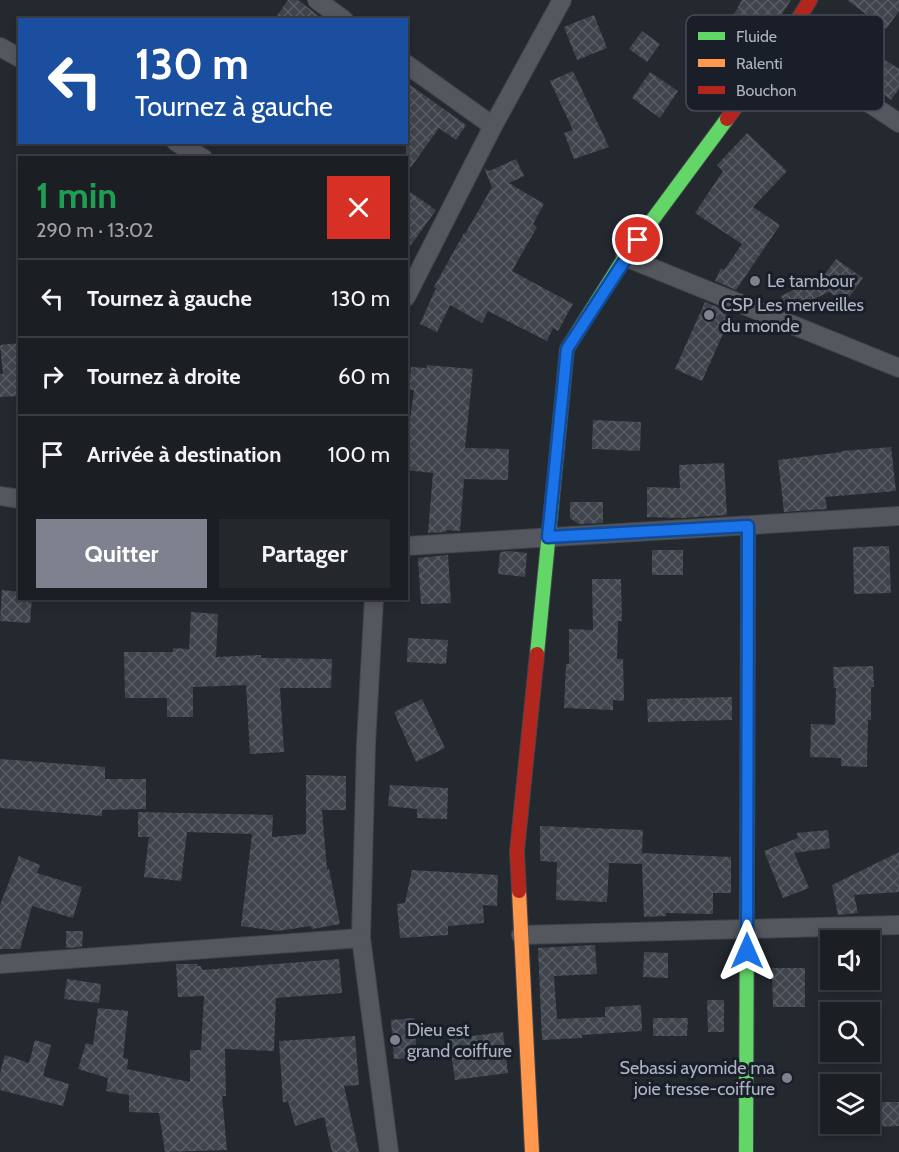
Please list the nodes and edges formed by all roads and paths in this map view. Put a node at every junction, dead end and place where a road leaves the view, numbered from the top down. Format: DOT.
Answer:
graph roads {
  1 [pos="317,0"];
  2 [pos="562,0"];
  3 [pos="810,0"];
  4 [pos="801,15"];
  5 [pos="341,18"];
  6 [pos="0,47"];
  7 [pos="18,57"];
  8 [pos="408,65"];
  9 [pos="733,111"];
  10 [pos="881,111"];
  11 [pos="899,123"];
  12 [pos="493,126"];
  13 [pos="179,144"];
  14 [pos="200,156"];
  15 [pos="625,257"];
  16 [pos="408,293"];
  17 [pos="899,368"];
  18 [pos="0,496"];
  19 [pos="18,499"];
  20 [pos="899,516"];
  21 [pos="748,526"];
  22 [pos="548,537"];
  23 [pos="408,546"];
  24 [pos="374,600"];
  25 [pos="899,925"];
  26 [pos="747,929"];
  27 [pos="521,935"];
  28 [pos="361,938"];
  29 [pos="0,964"];
  30 [pos="389,1152"];
  31 [pos="532,1152"];
  32 [pos="746,1152"];
  1 -- 5 [label="street"];
  2 -- 12 [label="street"];
  3 -- 4 [label="street"];
  6 -- 7 [label="street"];
  8 -- 12 [label="street"];
  9 -- 15 [label="street"];
  10 -- 11 [label="street"];
  12 -- 16 [label="street"];
  13 -- 14 [label="street"];
  15 -- 17 [label="street"];
  15 -- 22 [label="street"];
  18 -- 19 [label="street"];
  20 -- 21 [label="street"];
  21 -- 22 [label="street"];
  21 -- 26 [label="street"];
  22 -- 23 [label="street"];
  22 -- 27 [label="street"];
  24 -- 28 [label="street"];
  25 -- 26 [label="street"];
  26 -- 27 [label="street"];
  26 -- 32 [label="street"];
  27 -- 31 [label="street"];
  28 -- 29 [label="street"];
  28 -- 30 [label="street"];
}
